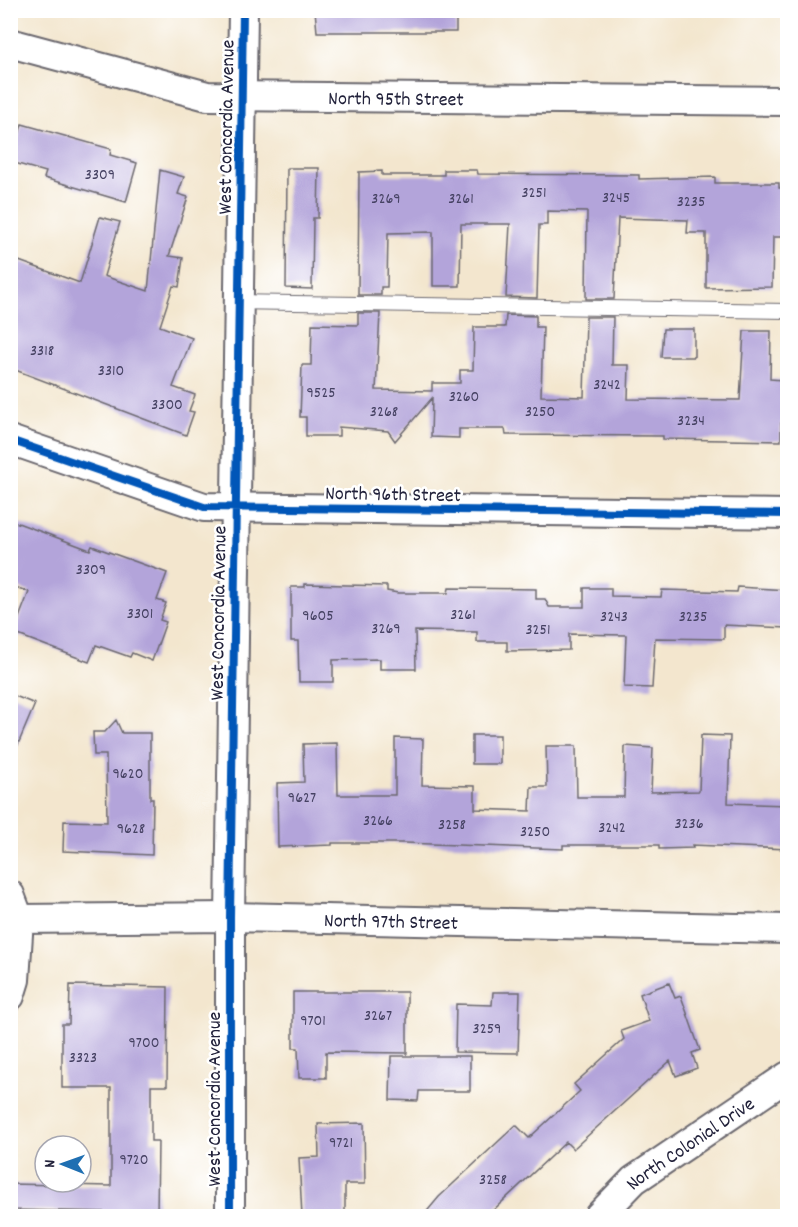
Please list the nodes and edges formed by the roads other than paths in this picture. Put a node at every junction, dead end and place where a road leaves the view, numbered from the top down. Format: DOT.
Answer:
graph roads {
  1 [pos="243,10"];
  2 [pos="10,43"];
  3 [pos="243,98"];
  4 [pos="788,101"];
  5 [pos="239,302"];
  6 [pos="788,311"];
  7 [pos="10,440"];
  8 [pos="235,508"];
  9 [pos="788,514"];
  10 [pos="15,907"];
  11 [pos="230,916"];
  12 [pos="788,929"];
  13 [pos="10,996"];
  14 [pos="788,1076"];
  15 [pos="230,1216"];
  16 [pos="599,1216"];
  1 -- 3 [label="street, West Concordia Avenue"];
  2 -- 3 [label="street, North 95th Street"];
  3 -- 4 [label="street, North 95th Street"];
  3 -- 5 [label="street, West Concordia Avenue"];
  5 -- 6 [label="lane"];
  5 -- 8 [label="street, West Concordia Avenue"];
  7 -- 8 [label="street, North 96th Street"];
  8 -- 9 [label="street, North 96th Street"];
  8 -- 11 [label="street, West Concordia Avenue"];
  10 -- 11 [label="street, North 97th Street"];
  10 -- 13 [label="street"];
  11 -- 12 [label="street, North 97th Street"];
  11 -- 15 [label="street, West Concordia Avenue"];
  14 -- 16 [label="street, North Colonial Drive"];
}
